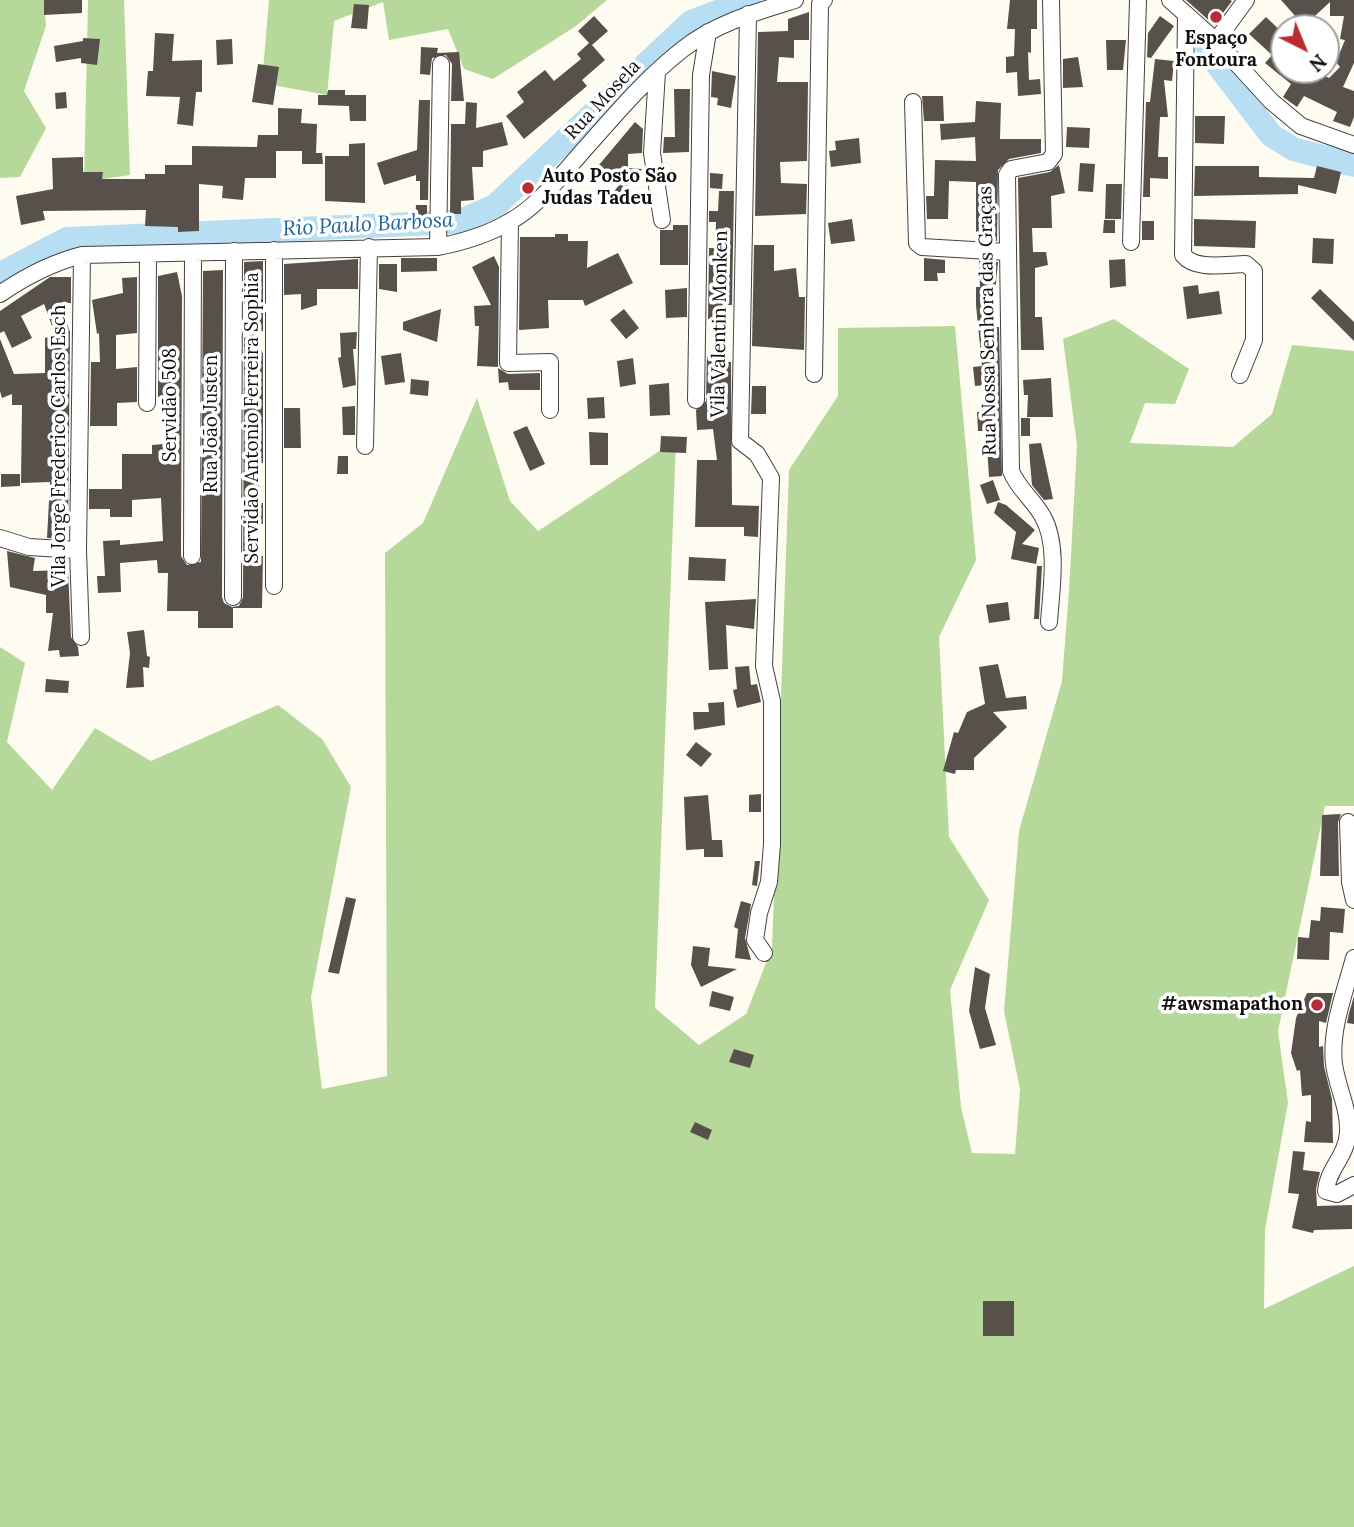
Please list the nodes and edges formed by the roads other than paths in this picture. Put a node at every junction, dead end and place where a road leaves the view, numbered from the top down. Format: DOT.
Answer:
graph roads {
  1 [pos="795,0"];
  2 [pos="824,0"];
  3 [pos="1051,0"];
  4 [pos="1138,0"];
  5 [pos="1170,0"];
  6 [pos="1246,0"];
  7 [pos="748,14"];
  8 [pos="1186,14"];
  9 [pos="708,32"];
  10 [pos="1216,41"];
  11 [pos="441,64"];
  12 [pos="656,72"];
  13 [pos="913,102"];
  14 [pos="1354,145"];
  15 [pos="662,220"];
  16 [pos="510,222"];
  17 [pos="1131,242"];
  18 [pos="369,247"];
  19 [pos="438,247"];
  20 [pos="274,250"];
  21 [pos="234,251"];
  22 [pos="1007,252"];
  23 [pos="193,253"];
  24 [pos="82,256"];
  25 [pos="148,256"];
  26 [pos="0,294"];
  27 [pos="814,374"];
  28 [pos="1240,375"];
  29 [pos="696,400"];
  30 [pos="148,403"];
  31 [pos="550,410"];
  32 [pos="365,446"];
  33 [pos="0,538"];
  34 [pos="78,550"];
  35 [pos="192,556"];
  36 [pos="274,586"];
  37 [pos="233,597"];
  38 [pos="1049,622"];
  39 [pos="81,637"];
  40 [pos="1348,822"];
  41 [pos="1354,900"];
  42 [pos="764,953"];
  43 [pos="1354,958"];
  44 [pos="1354,1185"];
  1 -- 7 [label="street, Rua Mosela"];
  2 -- 27 [label="street"];
  3 -- 22 [label="street, Rua Nossa Senhora das Graças"];
  4 -- 17 [label="street"];
  5 -- 8 [label="street"];
  6 -- 10 [label="street"];
  7 -- 9 [label="street, Rua Mosela"];
  7 -- 42 [label="street, Vila Valentin Monken"];
  8 -- 10 [label="street"];
  8 -- 28 [label="street"];
  9 -- 12 [label="street, Rua Mosela"];
  9 -- 29 [label="street"];
  10 -- 14 [label="street"];
  11 -- 19 [label="street"];
  12 -- 15 [label="street"];
  12 -- 16 [label="street, Rua Mosela"];
  13 -- 22 [label="street"];
  16 -- 19 [label="street, Rua Mosela"];
  16 -- 31 [label="street"];
  18 -- 19 [label="street, Rua Mosela"];
  18 -- 20 [label="street, Rua Mosela"];
  18 -- 32 [label="street"];
  20 -- 21 [label="street, Rua Mosela"];
  20 -- 36 [label="street, Servidão Antonio Ferreira Sophia"];
  21 -- 23 [label="street, Rua Mosela"];
  21 -- 37 [label="street, Rua João Justen"];
  22 -- 38 [label="street, Rua Nossa Senhora das Graças"];
  23 -- 25 [label="street, Rua Mosela"];
  23 -- 35 [label="street, Servidão 508"];
  24 -- 25 [label="street, Rua Mosela"];
  24 -- 26 [label="street, Rua Mosela"];
  24 -- 34 [label="street, Vila Jorge Frederico Carlos Esch"];
  25 -- 30 [label="street"];
  33 -- 34 [label="street"];
  34 -- 39 [label="street, Vila Jorge Frederico Carlos Esch"];
  40 -- 41 [label="street"];
  43 -- 44 [label="street"];
}
